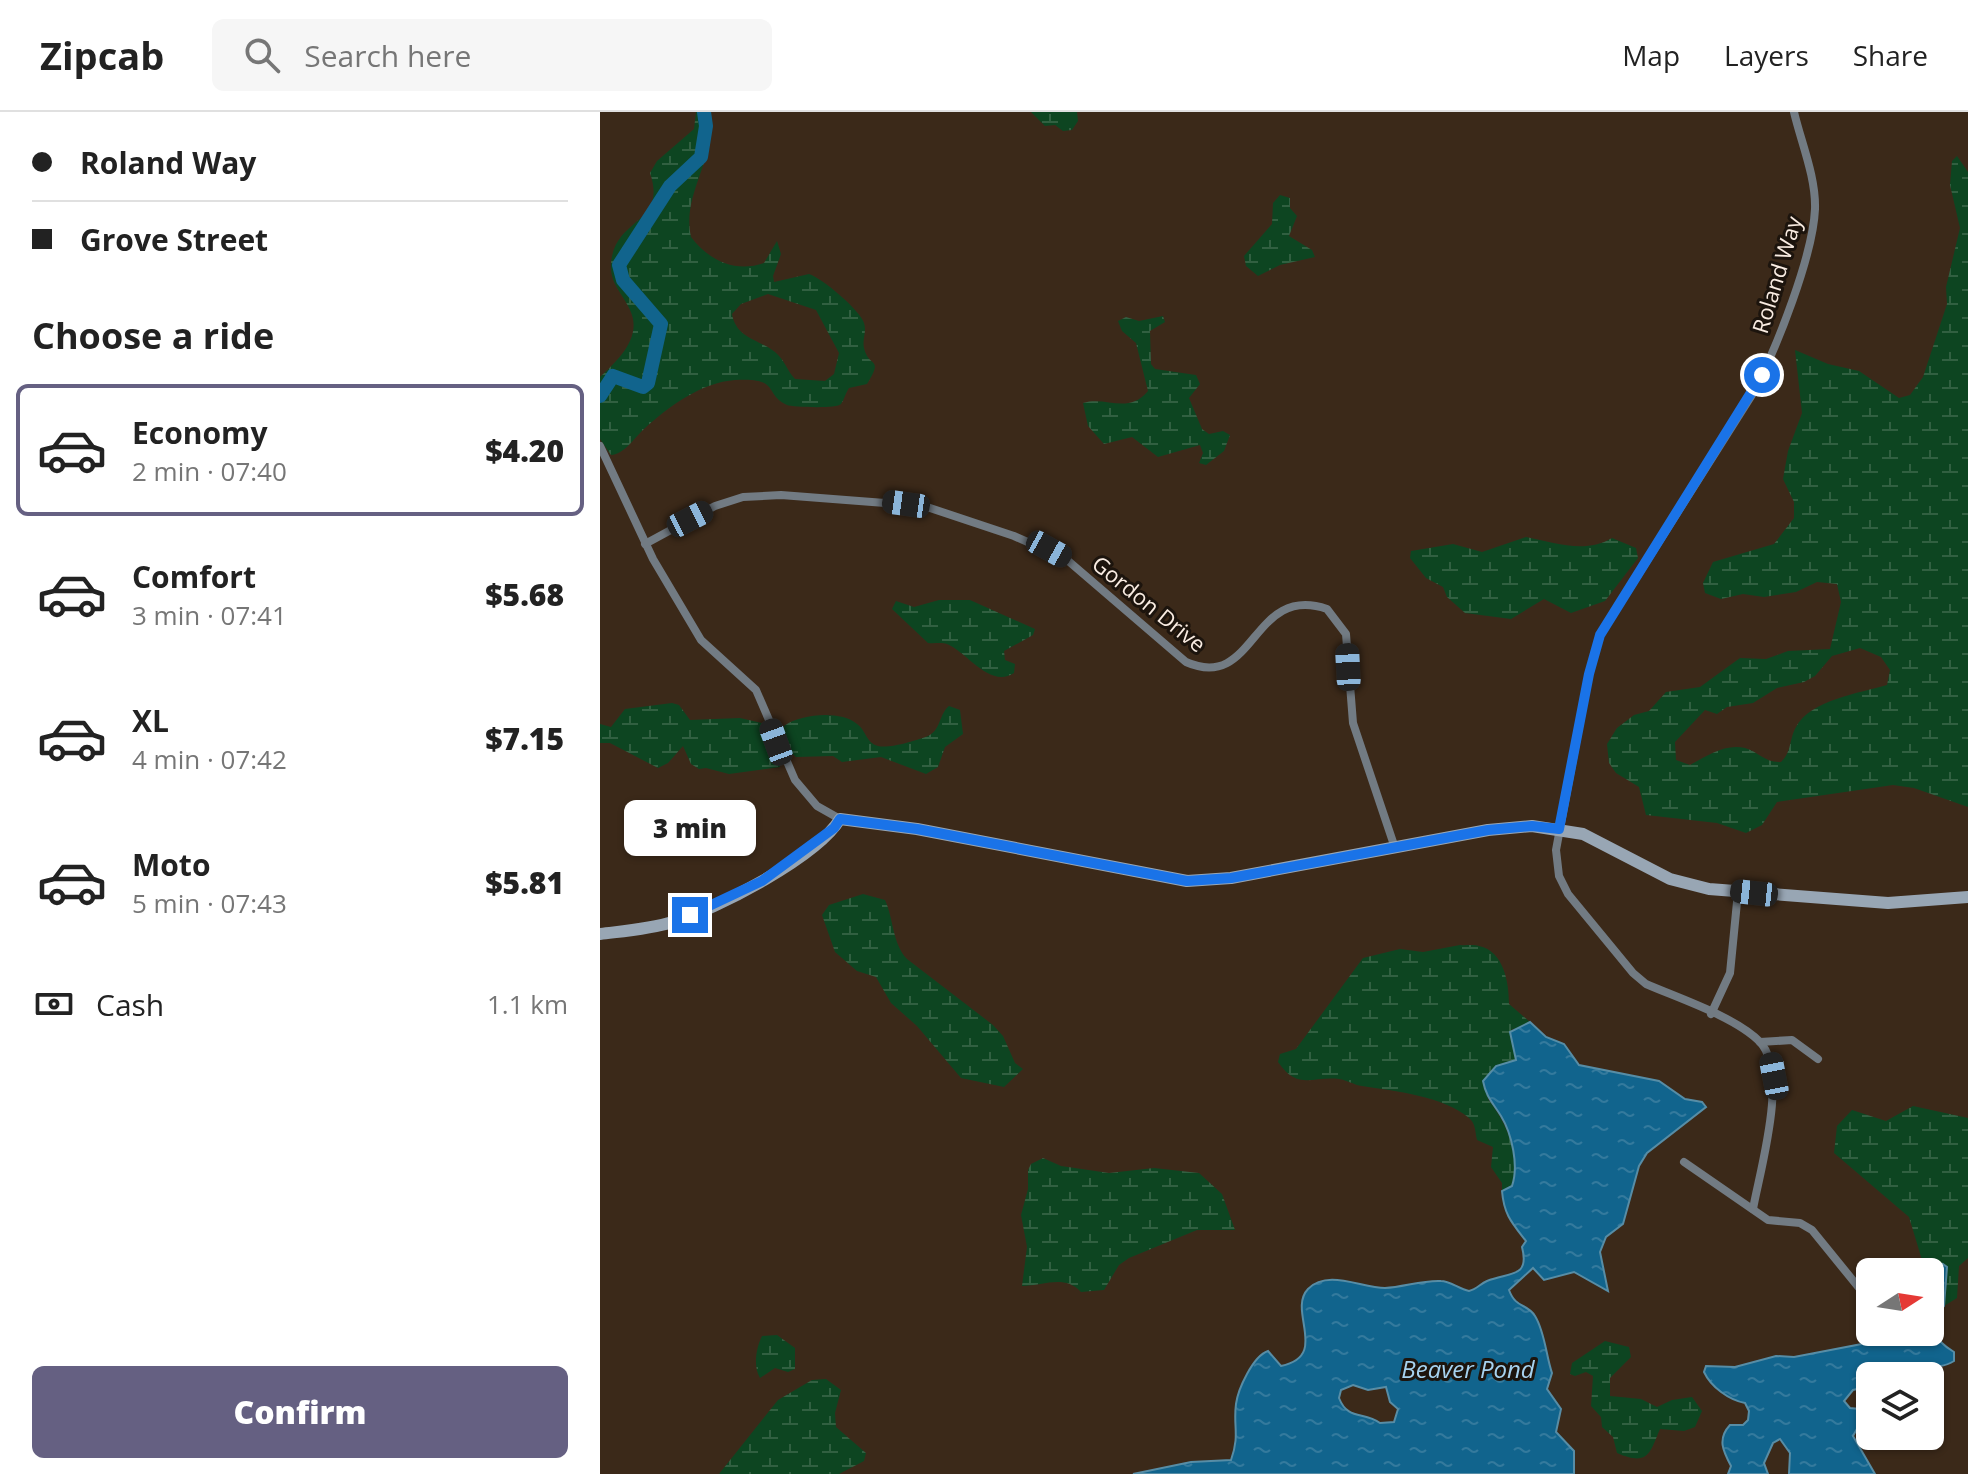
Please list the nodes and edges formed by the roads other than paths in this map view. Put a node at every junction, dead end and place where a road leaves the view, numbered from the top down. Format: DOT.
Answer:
graph roads {
  1 [pos="1794,112"];
  2 [pos="600,446"];
  3 [pos="645,544"];
  4 [pos="840,819"];
  5 [pos="1559,829"];
  6 [pos="1395,848"];
  7 [pos="1738,892"];
  8 [pos="1968,897"];
  9 [pos="600,934"];
  10 [pos="1711,1014"];
  11 [pos="1760,1042"];
  12 [pos="1818,1059"];
  13 [pos="1684,1162"];
  14 [pos="1753,1209"];
  15 [pos="1856,1284"];
  1 -- 5 [label="street, Roland Way"];
  2 -- 3 [label="street"];
  3 -- 4 [label="street"];
  3 -- 6 [label="street, Gordon Drive"];
  4 -- 6 [label="street"];
  4 -- 9 [label="street"];
  5 -- 6 [label="street"];
  5 -- 7 [label="street"];
  5 -- 10 [label="street, Roland Way"];
  7 -- 8 [label="street"];
  7 -- 10 [label="street"];
  10 -- 11 [label="street, Roland Way"];
  11 -- 12 [label="street"];
  11 -- 14 [label="street"];
  13 -- 14 [label="street"];
  14 -- 15 [label="street"];
}
